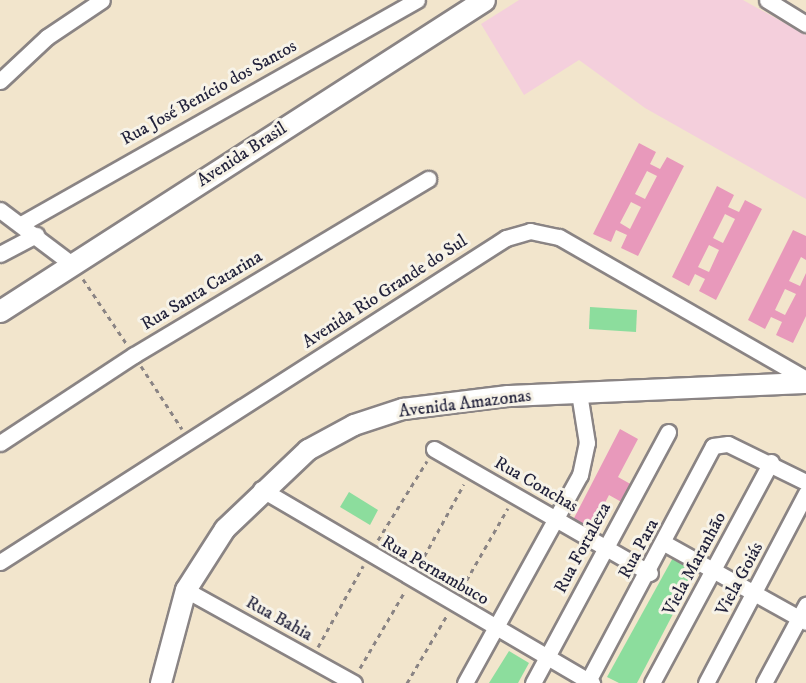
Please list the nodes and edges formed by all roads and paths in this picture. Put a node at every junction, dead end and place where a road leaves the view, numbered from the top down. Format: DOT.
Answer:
graph roads {
  1 [pos="102,0"];
  2 [pos="417,0"];
  3 [pos="484,0"];
  4 [pos="767,0"];
  5 [pos="806,24"];
  6 [pos="0,81"];
  7 [pos="428,179"];
  8 [pos="0,210"];
  9 [pos="21,224"];
  10 [pos="36,235"];
  11 [pos="0,254"];
  12 [pos="73,265"];
  13 [pos="0,311"];
  14 [pos="806,381"];
  15 [pos="579,393"];
  16 [pos="668,432"];
  17 [pos="0,443"];
  18 [pos="434,449"];
  19 [pos="771,462"];
  20 [pos="806,482"];
  21 [pos="261,489"];
  22 [pos="806,493"];
  23 [pos="558,522"];
  24 [pos="666,544"];
  25 [pos="606,546"];
  26 [pos="0,562"];
  27 [pos="714,570"];
  28 [pos="650,573"];
  29 [pos="186,590"];
  30 [pos="756,593"];
  31 [pos="804,615"];
  32 [pos="495,629"];
  33 [pos="546,659"];
  34 [pos="589,682"];
  35 [pos="161,683"];
  36 [pos="354,683"];
  37 [pos="465,683"];
  38 [pos="533,683"];
  39 [pos="652,683"];
  40 [pos="706,683"];
  41 [pos="764,683"];
  1 -- 6 [label="street"];
  2 -- 9 [label="street, Rua José Benício dos Santos"];
  3 -- 12 [label="main road, Avenida Brasil"];
  4 -- 5 [label="street"];
  7 -- 17 [label="street, Rua Santa Catarina"];
  8 -- 9 [label="street"];
  9 -- 10 [label="street"];
  10 -- 11 [label="street"];
  10 -- 12 [label="street"];
  12 -- 13 [label="main road, Avenida Brasil"];
  14 -- 15 [label="street, Avenida Amazonas"];
  14 -- 26 [label="street, Avenida Rio Grande do Sul"];
  15 -- 21 [label="street, Avenida Amazonas"];
  15 -- 23 [label="street"];
  16 -- 25 [label="street, Rua Fortaleza"];
  18 -- 23 [label="street, Rua Conchas"];
  19 -- 20 [label="street"];
  19 -- 24 [label="street, Rua Para"];
  19 -- 27 [label="street, Viela Maranhão"];
  21 -- 29 [label="street, Avenida Amazonas"];
  21 -- 32 [label="street, Rua Pernambuco"];
  22 -- 30 [label="street, Viela Goiás"];
  23 -- 25 [label="street, Rua Conchas"];
  23 -- 32 [label="street"];
  24 -- 27 [label="street"];
  24 -- 28 [label="street, Rua Para"];
  25 -- 28 [label="street, Rua Conchas"];
  25 -- 33 [label="street, Rua Fortaleza"];
  27 -- 30 [label="street"];
  27 -- 39 [label="street, Viela Maranhão"];
  28 -- 34 [label="street, Rua Para"];
  29 -- 35 [label="street, Avenida Amazonas"];
  29 -- 36 [label="street, Rua Bahia"];
  30 -- 31 [label="street"];
  30 -- 40 [label="street, Viela Goiás"];
  31 -- 41 [label="street"];
  32 -- 33 [label="street, Rua Pernambuco"];
  32 -- 37 [label="street"];
  33 -- 34 [label="street, Rua Pernambuco"];
  33 -- 38 [label="street, Rua Fortaleza"];
}
